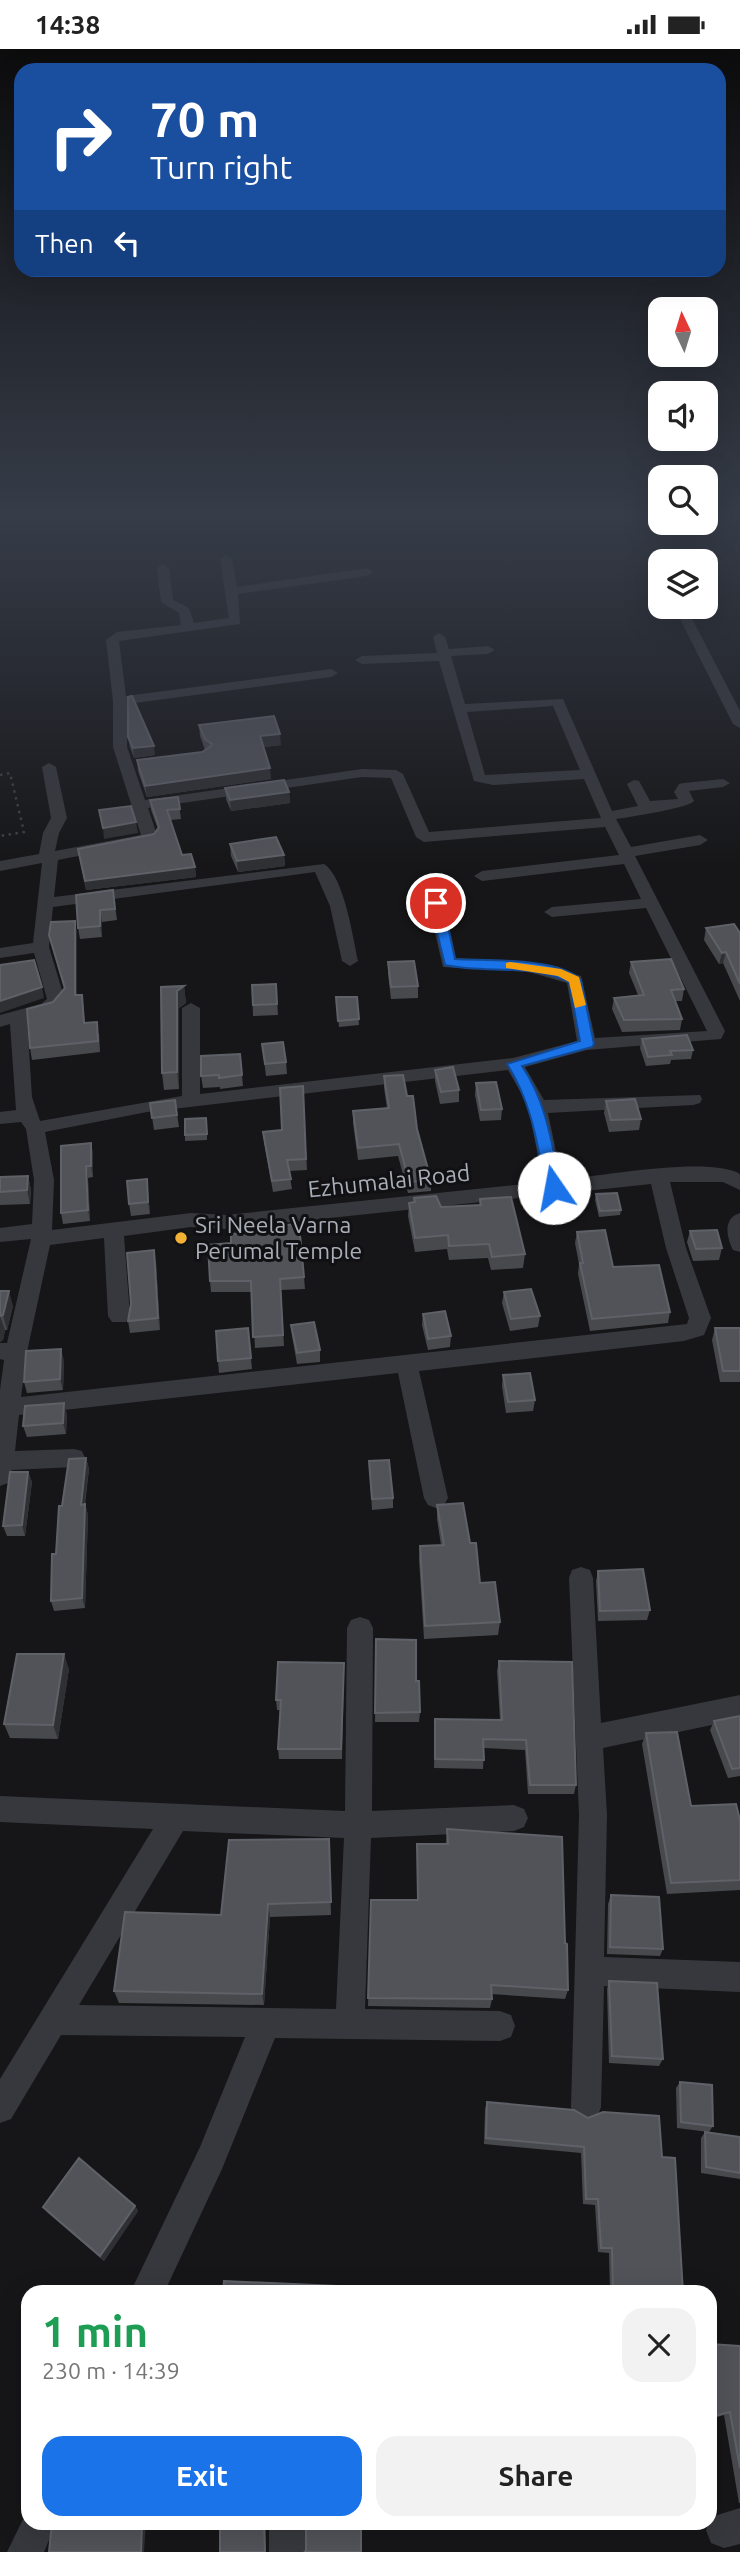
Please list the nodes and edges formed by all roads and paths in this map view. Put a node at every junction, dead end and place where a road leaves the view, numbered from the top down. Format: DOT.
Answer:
graph roads {
  1 [pos="136,634"];
  2 [pos="694,634"];
  3 [pos="439,637"];
  4 [pos="488,650"];
  5 [pos="444,655"];
  6 [pos="362,660"];
  7 [pos="331,673"];
  8 [pos="120,701"];
  9 [pos="458,709"];
  10 [pos="740,724"];
  11 [pos="49,767"];
  12 [pos="589,774"];
  13 [pos="0,775"];
  14 [pos="723,783"];
  15 [pos="634,784"];
  16 [pos="140,805"];
  17 [pos="645,806"];
  18 [pos="608,819"];
  19 [pos="0,837"];
  20 [pos="700,840"];
  21 [pos="626,856"];
  22 [pos="48,858"];
  23 [pos="0,866"];
  24 [pos="482,876"];
  25 [pos="650,902"];
  26 [pos="46,903"];
  27 [pos="436,903"];
  28 [pos="552,912"];
  29 [pos="41,947"];
  30 [pos="0,953"];
  31 [pos="350,961"];
  32 [pos="191,1008"];
  33 [pos="9,1019"];
  34 [pos="587,1044"];
  35 [pos="513,1064"];
  36 [pos="693,1099"];
  37 [pos="191,1101"];
  38 [pos="536,1107"];
  39 [pos="0,1118"];
  40 [pos="31,1121"];
  41 [pos="659,1176"];
  42 [pos="22,1180"];
  43 [pos="44,1180"];
  44 [pos="740,1183"];
  45 [pos="554,1188"];
  46 [pos="740,1220"];
  47 [pos="113,1229"];
  48 [pos="0,1235"];
  49 [pos="42,1235"];
  50 [pos="740,1245"];
  51 [pos="119,1316"];
  52 [pos="8,1351"];
  53 [pos="407,1364"];
  54 [pos="9,1407"];
  55 [pos="74,1458"];
  56 [pos="1,1469"];
  57 [pos="436,1498"];
  58 [pos="581,1578"];
  59 [pos="360,1628"];
  60 [pos="740,1707"];
  61 [pos="589,1738"];
  62 [pos="0,1809"];
  63 [pos="175,1818"];
  64 [pos="514,1818"];
  65 [pos="358,1825"];
  66 [pos="591,1971"];
  67 [pos="740,1977"];
  68 [pos="53,2020"];
  69 [pos="266,2024"];
  70 [pos="350,2025"];
  71 [pos="500,2026"];
  72 [pos="0,2108"];
  73 [pos="586,2108"];
  74 [pos="150,2285"];
  75 [pos="35,2530"];
  76 [pos="287,2530"];
  77 [pos="25,2552"];
  78 [pos="287,2552"];
  1 -- 8 [label="street"];
  2 -- 10 [label="street"];
  3 -- 5 [label="street"];
  4 -- 5 [label="street"];
  5 -- 6 [label="street"];
  5 -- 9 [label="street"];
  7 -- 8 [label="street"];
  8 -- 16 [label="street"];
  9 -- 12 [label="street"];
  9 -- 12 [label="street"];
  11 -- 22 [label="street"];
  12 -- 18 [label="street"];
  13 -- 19 [label="path"];
  14 -- 17 [label="street"];
  15 -- 17 [label="street"];
  16 -- 18 [label="street"];
  16 -- 22 [label="street"];
  17 -- 18 [label="street"];
  18 -- 21 [label="street"];
  20 -- 21 [label="street"];
  21 -- 24 [label="street"];
  21 -- 25 [label="street"];
  22 -- 23 [label="street"];
  22 -- 26 [label="street"];
  25 -- 28 [label="street"];
  25 -- 34 [label="street"];
  26 -- 29 [label="street"];
  26 -- 31 [label="street"];
  27 -- 34 [label="street"];
  29 -- 30 [label="street"];
  29 -- 33 [label="street"];
  32 -- 37 [label="street"];
  33 -- 40 [label="street"];
  34 -- 35 [label="street"];
  35 -- 37 [label="street"];
  35 -- 38 [label="street"];
  36 -- 38 [label="street"];
  37 -- 40 [label="street"];
  38 -- 45 [label="street"];
  39 -- 40 [label="street"];
  40 -- 43 [label="street"];
  41 -- 44 [label="street, Ezhumalai Road"];
  41 -- 45 [label="street, Ezhumalai Road"];
  41 -- 53 [label="street"];
  42 -- 43 [label="street"];
  43 -- 49 [label="street"];
  45 -- 47 [label="street, Ezhumalai Road"];
  46 -- 50 [label="street"];
  47 -- 49 [label="street, Ezhumalai Road"];
  47 -- 51 [label="street"];
  48 -- 49 [label="street, Ezhumalai Road"];
  49 -- 52 [label="street"];
  52 -- 54 [label="street"];
  53 -- 54 [label="street"];
  53 -- 57 [label="street"];
  54 -- 56 [label="street"];
  55 -- 56 [label="street"];
  58 -- 61 [label="street"];
  59 -- 65 [label="street"];
  60 -- 61 [label="street"];
  61 -- 66 [label="street"];
  62 -- 63 [label="street"];
  63 -- 65 [label="street"];
  63 -- 68 [label="street"];
  64 -- 65 [label="street"];
  65 -- 70 [label="street"];
  66 -- 67 [label="street"];
  66 -- 73 [label="street"];
  68 -- 69 [label="street"];
  68 -- 72 [label="street"];
  69 -- 70 [label="street"];
  69 -- 74 [label="street"];
  70 -- 71 [label="street"];
  75 -- 77 [label="street"];
  76 -- 78 [label="street"];
}
